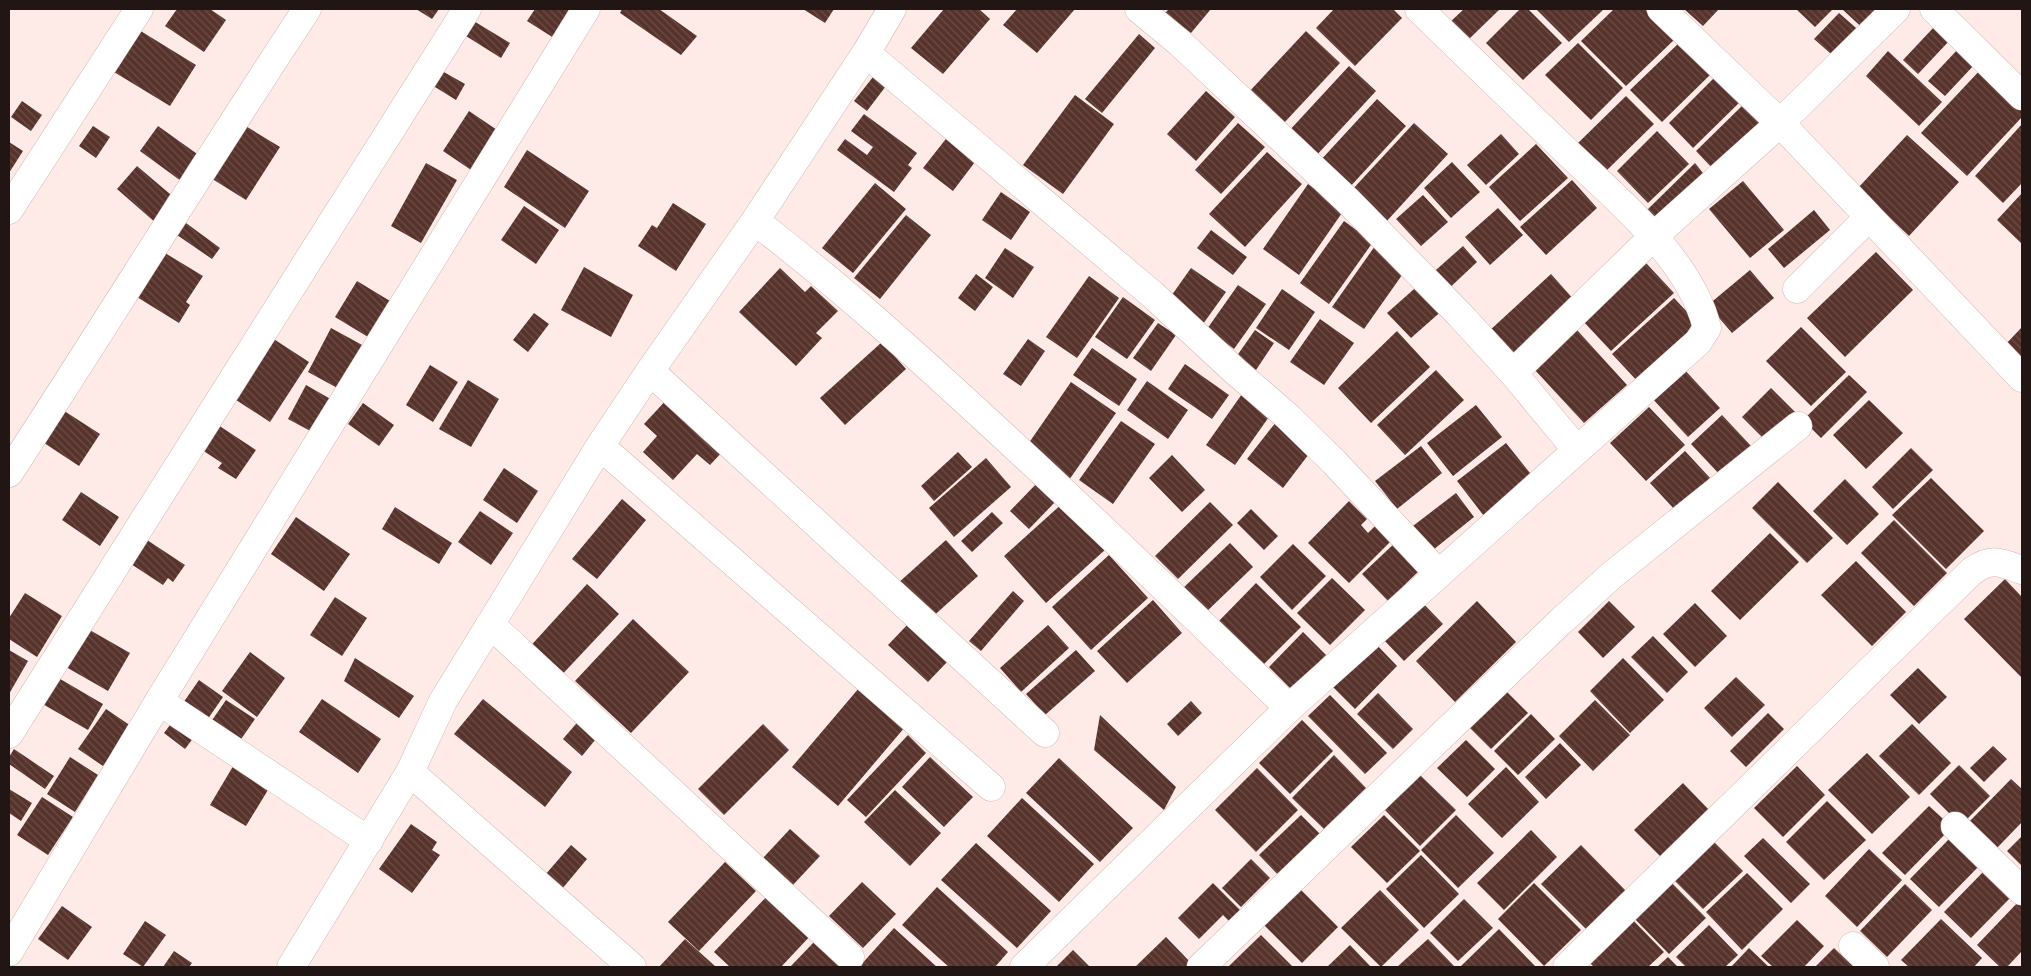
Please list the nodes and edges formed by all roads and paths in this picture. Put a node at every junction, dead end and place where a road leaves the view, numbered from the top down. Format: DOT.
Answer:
graph roads {
  1 [pos="139,9"];
  2 [pos="307,9"];
  3 [pos="467,9"];
  4 [pos="586,9"];
  5 [pos="892,9"];
  6 [pos="1139,9"];
  7 [pos="1419,9"];
  8 [pos="1661,9"];
  9 [pos="1896,9"];
  10 [pos="1934,9"];
  11 [pos="866,53"];
  12 [pos="2022,96"];
  13 [pos="1780,123"];
  14 [pos="9,210"];
  15 [pos="1869,217"];
  16 [pos="755,221"];
  17 [pos="1654,236"];
  18 [pos="1797,289"];
  19 [pos="650,371"];
  20 [pos="1513,373"];
  21 [pos="2022,378"];
  22 [pos="1798,426"];
  23 [pos="600,446"];
  24 [pos="1576,449"];
  25 [pos="9,473"];
  26 [pos="2022,570"];
  27 [pos="1438,573"];
  28 [pos="490,624"];
  29 [pos="158,702"];
  30 [pos="1289,708"];
  31 [pos="1045,733"];
  32 [pos="9,734"];
  33 [pos="410,772"];
  34 [pos="992,787"];
  35 [pos="1955,826"];
  36 [pos="369,841"];
  37 [pos="2022,891"];
  38 [pos="1853,946"];
  39 [pos="9,952"];
  40 [pos="850,957"];
  41 [pos="1211,964"];
  42 [pos="291,967"];
  43 [pos="632,967"];
  44 [pos="1024,967"];
  45 [pos="1567,967"];
  46 [pos="1875,967"];
  1 -- 14 [label="street"];
  2 -- 25 [label="street"];
  3 -- 32 [label="street"];
  4 -- 29 [label="street"];
  5 -- 11 [label="street"];
  6 -- 20 [label="street"];
  7 -- 17 [label="street"];
  8 -- 13 [label="street"];
  9 -- 13 [label="street"];
  10 -- 12 [label="street"];
  11 -- 16 [label="street"];
  11 -- 27 [label="street"];
  13 -- 15 [label="street"];
  13 -- 17 [label="street"];
  15 -- 18 [label="street"];
  15 -- 21 [label="street"];
  16 -- 19 [label="street"];
  16 -- 30 [label="street"];
  17 -- 20 [label="street"];
  17 -- 24 [label="street"];
  19 -- 23 [label="street"];
  19 -- 31 [label="street"];
  20 -- 24 [label="street"];
  22 -- 41 [label="street"];
  23 -- 28 [label="street"];
  23 -- 34 [label="street"];
  24 -- 27 [label="street"];
  26 -- 45 [label="street"];
  27 -- 30 [label="street"];
  28 -- 33 [label="street"];
  28 -- 40 [label="street"];
  29 -- 36 [label="street"];
  29 -- 39 [label="street"];
  30 -- 44 [label="street"];
  33 -- 36 [label="street"];
  33 -- 43 [label="street"];
  35 -- 37 [label="street"];
  36 -- 42 [label="street"];
  38 -- 46 [label="street"];
}
